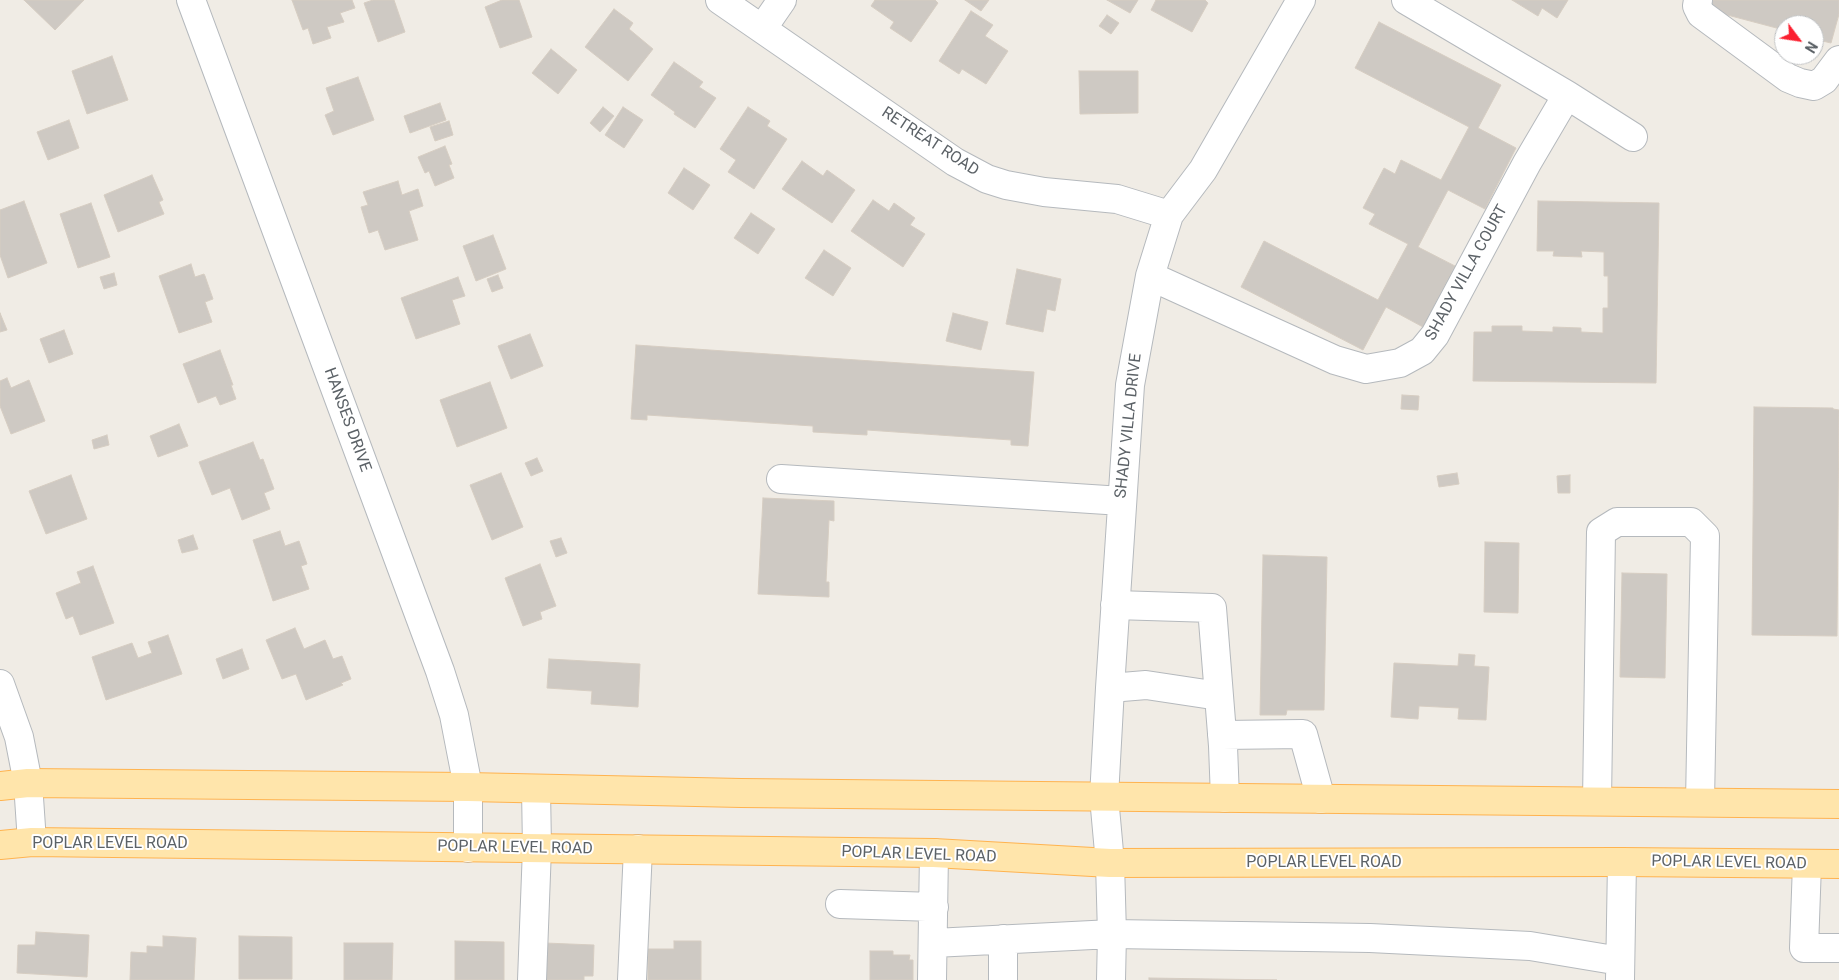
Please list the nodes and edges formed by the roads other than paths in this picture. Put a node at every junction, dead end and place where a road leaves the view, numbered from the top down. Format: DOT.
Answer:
graph roads {
  1 [pos="191,0"];
  2 [pos="720,0"];
  3 [pos="782,0"];
  4 [pos="1301,0"];
  5 [pos="1406,0"];
  6 [pos="1698,0"];
  7 [pos="762,30"];
  8 [pos="1839,60"];
  9 [pos="1567,96"];
  10 [pos="1633,137"];
  11 [pos="1168,215"];
  12 [pos="1150,276"];
  13 [pos="781,479"];
  14 [pos="1122,501"];
  15 [pos="1115,605"];
  16 [pos="0,684"];
  17 [pos="1110,688"];
  18 [pos="1219,696"];
  19 [pos="1222,735"];
  20 [pos="28,783"];
  21 [pos="0,786"];
  22 [pos="468,787"];
  23 [pos="536,789"];
  24 [pos="1104,797"];
  25 [pos="1225,798"];
  26 [pos="1321,799"];
  27 [pos="1597,801"];
  28 [pos="1700,802"];
  29 [pos="1839,804"];
  30 [pos="32,842"];
  31 [pos="0,845"];
  32 [pos="468,848"];
  33 [pos="537,848"];
  34 [pos="638,849"];
  35 [pos="934,853"];
  36 [pos="1622,862"];
  37 [pos="1110,864"];
  38 [pos="1807,864"];
  39 [pos="1839,864"];
  40 [pos="840,904"];
  41 [pos="934,907"];
  42 [pos="1112,934"];
  43 [pos="1003,939"];
  44 [pos="934,943"];
  45 [pos="1839,948"];
  46 [pos="1620,970"];
  47 [pos="532,980"];
  48 [pos="632,980"];
  49 [pos="932,980"];
  50 [pos="1002,980"];
  51 [pos="1111,980"];
  1 -- 22 [label="street, HANSES DRIVE"];
  2 -- 7 [label="street, RETREAT ROAD"];
  3 -- 7 [label="street"];
  4 -- 11 [label="street, SHADY VILLA DRIVE"];
  5 -- 9 [label="street"];
  6 -- 8 [label="street"];
  7 -- 11 [label="street, RETREAT ROAD"];
  9 -- 10 [label="street"];
  9 -- 12 [label="street, SHADY VILLA COURT"];
  11 -- 12 [label="street, SHADY VILLA DRIVE"];
  12 -- 14 [label="street, SHADY VILLA DRIVE"];
  13 -- 14 [label="street"];
  14 -- 15 [label="street, SHADY VILLA DRIVE"];
  15 -- 17 [label="street, SHADY VILLA DRIVE"];
  15 -- 18 [label="street"];
  16 -- 20 [label="street"];
  17 -- 18 [label="street"];
  17 -- 24 [label="street, SHADY VILLA DRIVE"];
  18 -- 19 [label="street"];
  19 -- 25 [label="street"];
  19 -- 26 [label="street"];
  20 -- 21 [label="main road"];
  20 -- 22 [label="main road"];
  20 -- 30 [label="street"];
  22 -- 23 [label="main road"];
  22 -- 32 [label="street, HANSES DRIVE"];
  23 -- 24 [label="main road"];
  23 -- 33 [label="street"];
  24 -- 25 [label="main road"];
  24 -- 37 [label="street, SHADY VILLA DRIVE"];
  25 -- 26 [label="main road"];
  26 -- 27 [label="main road"];
  27 -- 28 [label="main road"];
  27 -- 28 [label="street"];
  28 -- 29 [label="main road"];
  30 -- 31 [label="main road, POPLAR LEVEL ROAD"];
  30 -- 32 [label="main road, POPLAR LEVEL ROAD"];
  32 -- 33 [label="main road, POPLAR LEVEL ROAD"];
  33 -- 34 [label="main road, POPLAR LEVEL ROAD"];
  33 -- 47 [label="street"];
  34 -- 35 [label="main road, POPLAR LEVEL ROAD"];
  34 -- 48 [label="street"];
  35 -- 37 [label="main road, POPLAR LEVEL ROAD"];
  35 -- 41 [label="street"];
  36 -- 37 [label="main road, POPLAR LEVEL ROAD"];
  36 -- 38 [label="main road, POPLAR LEVEL ROAD"];
  36 -- 46 [label="street"];
  37 -- 42 [label="street, SHADY VILLA DRIVE"];
  38 -- 39 [label="main road, POPLAR LEVEL ROAD"];
  38 -- 45 [label="street"];
  40 -- 41 [label="street"];
  41 -- 44 [label="street"];
  42 -- 43 [label="street"];
  42 -- 46 [label="street"];
  42 -- 51 [label="street, SHADY VILLA DRIVE"];
  43 -- 44 [label="street"];
  43 -- 50 [label="street"];
  44 -- 49 [label="street"];
}
